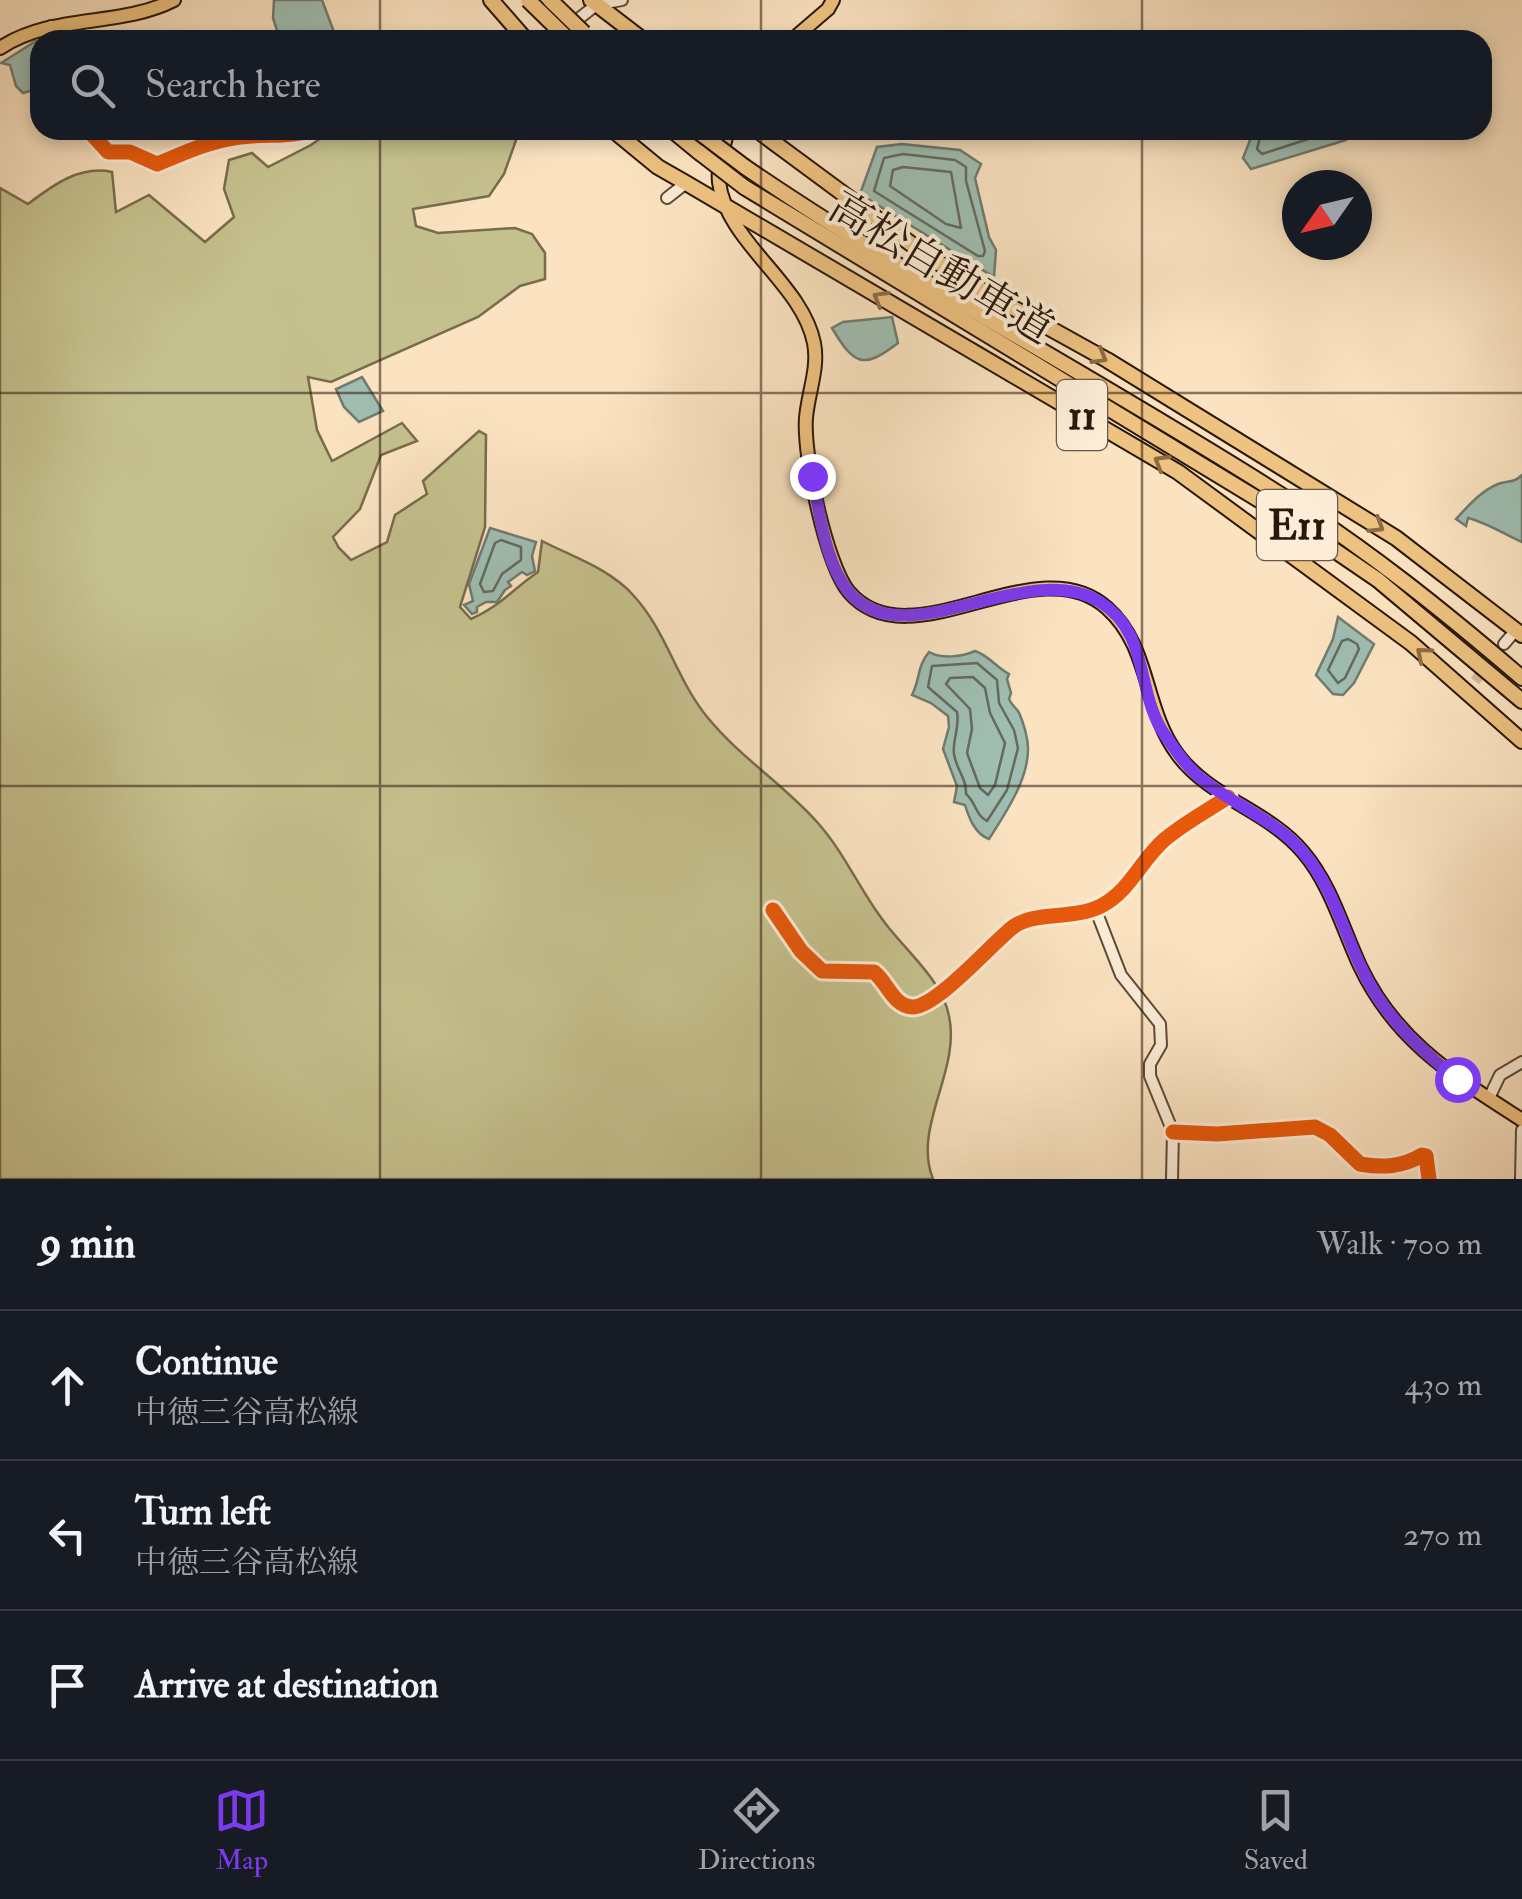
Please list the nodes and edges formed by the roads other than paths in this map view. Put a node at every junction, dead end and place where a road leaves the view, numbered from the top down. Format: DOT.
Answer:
graph roads {
  1 [pos="174,0"];
  2 [pos="492,0"];
  3 [pos="528,0"];
  4 [pos="550,0"];
  5 [pos="622,0"];
  6 [pos="834,0"];
  7 [pos="593,2"];
  8 [pos="52,26"];
  9 [pos="43,30"];
  10 [pos="53,30"];
  11 [pos="518,30"];
  12 [pos="559,30"];
  13 [pos="564,30"];
  14 [pos="581,30"];
  15 [pos="630,30"];
  16 [pos="804,30"];
  17 [pos="30,35"];
  18 [pos="0,48"];
  19 [pos="97,140"];
  20 [pos="223,140"];
  21 [pos="625,140"];
  22 [pos="684,140"];
  23 [pos="710,140"];
  24 [pos="725,140"];
  25 [pos="770,140"];
  26 [pos="686,184"];
  27 [pos="668,198"];
  28 [pos="727,208"];
  29 [pos="1519,632"];
  30 [pos="1504,644"];
  31 [pos="1522,678"];
  32 [pos="1522,700"];
  33 [pos="1522,741"];
  34 [pos="1228,796"];
  35 [pos="1095,908"];
  36 [pos="773,910"];
  37 [pos="1522,1062"];
  38 [pos="1488,1098"];
  39 [pos="1522,1120"];
  40 [pos="1522,1130"];
  41 [pos="1173,1132"];
  42 [pos="1172,1179"];
  43 [pos="1429,1179"];
  44 [pos="1520,1179"];
  1 -- 8 [label="main road"];
  2 -- 11 [label="highway"];
  3 -- 12 [label="highway, bridge"];
  4 -- 14 [label="highway, bridge"];
  5 -- 7 [label="street"];
  6 -- 16 [label="main road"];
  7 -- 13 [label="street"];
  7 -- 15 [label="highway"];
  8 -- 9 [label="main road"];
  8 -- 10 [label="street"];
  17 -- 18 [label="main road"];
  19 -- 20 [label="street"];
  21 -- 26 [label="highway, 11"];
  22 -- 32 [label="highway, 高松自動車道 / E11, bridge"];
  23 -- 31 [label="highway, 高松自動車道 / E11, bridge"];
  24 -- 28 [label="main road"];
  25 -- 29 [label="highway, 11, one-way"];
  26 -- 27 [label="street"];
  26 -- 28 [label="highway, 11"];
  33 -- 28 [label="highway, 11, one-way"];
  28 -- 34 [label="main road"];
  29 -- 30 [label="street"];
  34 -- 35 [label="street"];
  34 -- 38 [label="main road"];
  35 -- 36 [label="street"];
  35 -- 41 [label="street"];
  37 -- 38 [label="street"];
  38 -- 39 [label="main road"];
  40 -- 44 [label="street"];
  41 -- 42 [label="street"];
  41 -- 43 [label="street"];
}
